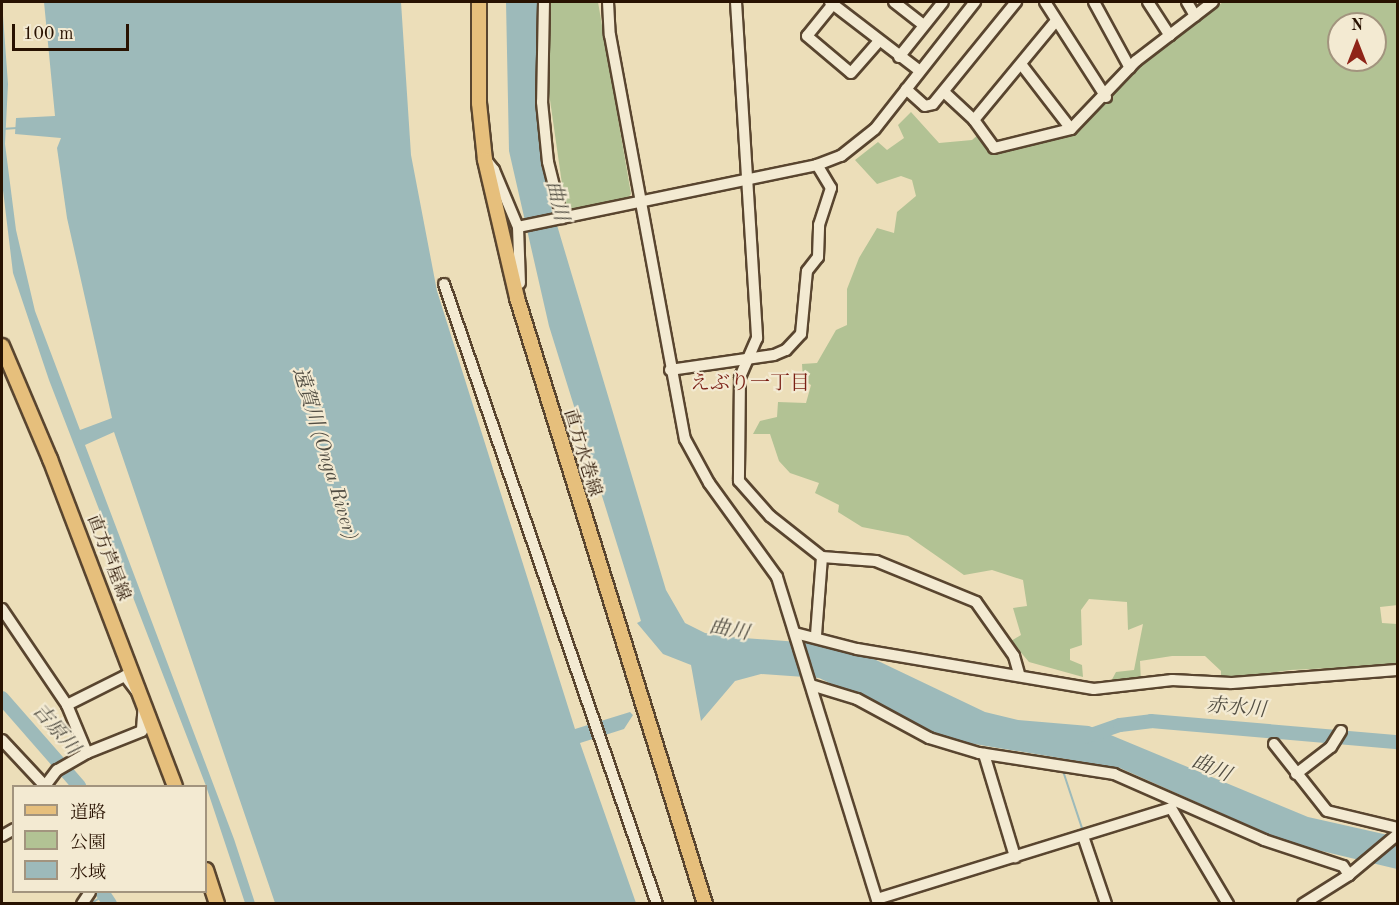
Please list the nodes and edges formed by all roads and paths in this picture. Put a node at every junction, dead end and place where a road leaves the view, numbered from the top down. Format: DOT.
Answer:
graph roads {
  1 [pos="479,2"];
  2 [pos="544,2"];
  3 [pos="608,2"];
  4 [pos="736,2"];
  5 [pos="894,2"];
  6 [pos="943,2"];
  7 [pos="975,2"];
  8 [pos="1016,2"];
  9 [pos="1045,2"];
  10 [pos="1095,2"];
  11 [pos="1148,2"];
  12 [pos="1187,2"];
  13 [pos="1213,2"];
  14 [pos="831,3"];
  15 [pos="1195,16"];
  16 [pos="1055,22"];
  17 [pos="923,25"];
  18 [pos="1170,36"];
  19 [pos="879,41"];
  20 [pos="899,57"];
  21 [pos="1021,64"];
  22 [pos="1130,68"];
  23 [pos="920,71"];
  24 [pos="906,89"];
  25 [pos="944,92"];
  26 [pos="1106,97"];
  27 [pos="974,120"];
  28 [pos="1071,129"];
  29 [pos="485,160"];
  30 [pos="817,165"];
  31 [pos="749,178"];
  32 [pos="641,204"];
  33 [pos="561,218"];
  34 [pos="518,227"];
  35 [pos="444,284"];
  36 [pos="517,298"];
  37 [pos="2,346"];
  38 [pos="751,361"];
  39 [pos="670,370"];
  40 [pos="822,557"];
  41 [pos="2,609"];
  42 [pos="795,635"];
  43 [pos="816,635"];
  44 [pos="1396,672"];
  45 [pos="1019,674"];
  46 [pos="811,683"];
  47 [pos="144,701"];
  48 [pos="67,705"];
  49 [pos="1341,731"];
  50 [pos="2,740"];
  51 [pos="1274,744"];
  52 [pos="87,753"];
  53 [pos="984,754"];
  54 [pos="1296,774"];
  55 [pos="44,785"];
  56 [pos="46,785"];
  57 [pos="175,785"];
  58 [pos="1397,832"];
  59 [pos="1083,836"];
  60 [pos="1015,857"];
  61 [pos="207,873"];
  62 [pos="1349,875"];
  63 [pos="878,901"];
  64 [pos="217,903"];
  65 [pos="657,903"];
  66 [pos="705,903"];
  67 [pos="1106,903"];
  68 [pos="1228,903"];
  69 [pos="1304,903"];
  1 -- 29 [label="main road, 直方水巻線"];
  2 -- 33 [label="street"];
  3 -- 32 [label="street"];
  4 -- 31 [label="street"];
  5 -- 17 [label="street"];
  6 -- 17 [label="street"];
  7 -- 23 [label="street"];
  8 -- 25 [label="street"];
  9 -- 16 [label="street"];
  10 -- 22 [label="street"];
  11 -- 18 [label="street"];
  12 -- 15 [label="street"];
  13 -- 15 [label="street"];
  14 -- 19 [label="street"];
  14 -- 19 [label="street"];
  15 -- 18 [label="street"];
  16 -- 21 [label="street"];
  16 -- 26 [label="street"];
  17 -- 20 [label="street"];
  18 -- 22 [label="street"];
  19 -- 20 [label="street"];
  20 -- 23 [label="street"];
  21 -- 27 [label="street"];
  21 -- 28 [label="street"];
  22 -- 26 [label="street"];
  23 -- 24 [label="street"];
  24 -- 25 [label="street"];
  24 -- 30 [label="street"];
  25 -- 27 [label="street"];
  26 -- 28 [label="street"];
  27 -- 28 [label="street"];
  29 -- 34 [label="street"];
  29 -- 36 [label="main road, 直方水巻線"];
  30 -- 31 [label="street"];
  30 -- 38 [label="street"];
  31 -- 32 [label="street"];
  31 -- 38 [label="street"];
  32 -- 33 [label="street"];
  32 -- 39 [label="street"];
  33 -- 34 [label="street"];
  34 -- 36 [label="street"];
  35 -- 65 [label="street"];
  36 -- 66 [label="main road, 直方水巻線"];
  37 -- 47 [label="main road, 直方芦屋線"];
  38 -- 39 [label="street"];
  38 -- 40 [label="street"];
  39 -- 42 [label="street"];
  40 -- 43 [label="street"];
  40 -- 45 [label="street"];
  41 -- 48 [label="street"];
  42 -- 43 [label="street"];
  42 -- 46 [label="street"];
  43 -- 45 [label="street"];
  44 -- 45 [label="street"];
  46 -- 53 [label="street"];
  46 -- 63 [label="street"];
  47 -- 48 [label="street"];
  47 -- 52 [label="street"];
  47 -- 57 [label="main road, 直方芦屋線"];
  48 -- 52 [label="street"];
  49 -- 54 [label="street"];
  50 -- 55 [label="street"];
  51 -- 54 [label="street"];
  52 -- 56 [label="street"];
  53 -- 60 [label="street"];
  53 -- 62 [label="street"];
  54 -- 58 [label="street"];
  58 -- 62 [label="street"];
  59 -- 60 [label="street"];
  59 -- 67 [label="street"];
  59 -- 68 [label="street"];
  60 -- 63 [label="street"];
  61 -- 64 [label="main road"];
  62 -- 69 [label="street"];
}
